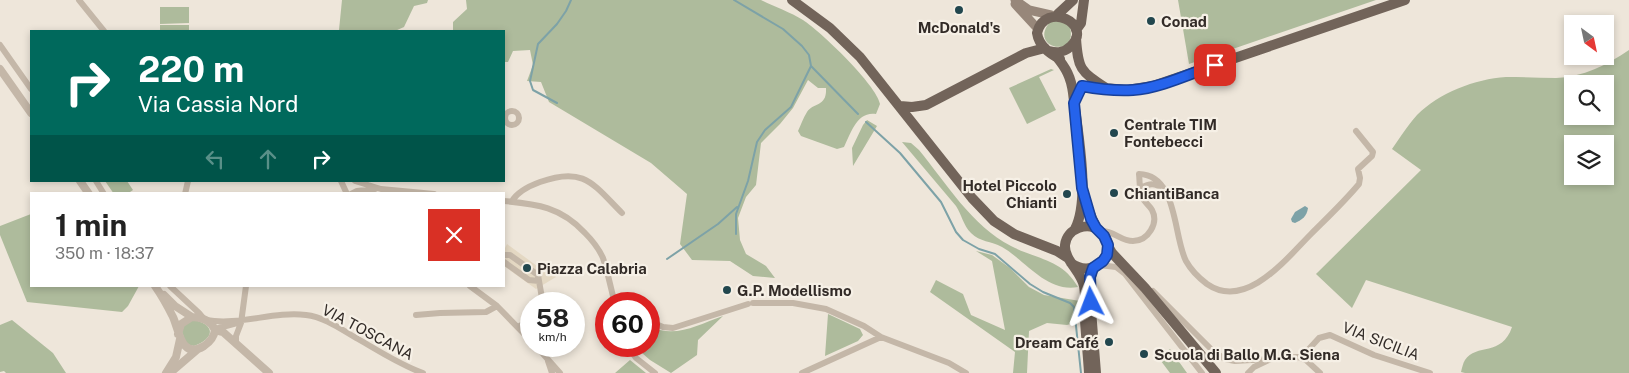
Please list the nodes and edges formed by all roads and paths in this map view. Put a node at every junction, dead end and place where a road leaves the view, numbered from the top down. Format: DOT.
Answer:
graph roads {
  1 [pos="79,0"];
  2 [pos="792,0"];
  3 [pos="1013,0"];
  4 [pos="1073,0"];
  5 [pos="1084,0"];
  6 [pos="1405,0"];
  7 [pos="1054,15"];
  8 [pos="103,30"];
  9 [pos="1038,33"];
  10 [pos="1076,33"];
  11 [pos="0,45"];
  12 [pos="1026,52"];
  13 [pos="1050,52"];
  14 [pos="0,69"];
  15 [pos="1082,70"];
  16 [pos="1082,86"];
  17 [pos="30,88"];
  18 [pos="1107,88"];
  19 [pos="1074,103"];
  20 [pos="926,104"];
  21 [pos="900,106"];
  22 [pos="30,112"];
  23 [pos="913,123"];
  24 [pos="1356,131"];
  25 [pos="358,182"];
  26 [pos="1082,188"];
  27 [pos="1141,188"];
  28 [pos="381,189"];
  29 [pos="1164,189"];
  30 [pos="354,192"];
  31 [pos="413,192"];
  32 [pos="505,201"];
  33 [pos="512,201"];
  34 [pos="622,213"];
  35 [pos="1075,230"];
  36 [pos="1098,230"];
  37 [pos="1118,236"];
  38 [pos="1067,239"];
  39 [pos="1108,245"];
  40 [pos="1043,246"];
  41 [pos="505,255"];
  42 [pos="1070,260"];
  43 [pos="505,263"];
  44 [pos="1096,267"];
  45 [pos="539,281"];
  46 [pos="156,287"];
  47 [pos="171,287"];
  48 [pos="246,287"];
  49 [pos="471,287"];
  50 [pos="1145,288"];
  51 [pos="541,292"];
  52 [pos="612,292"];
  53 [pos="497,306"];
  54 [pos="416,315"];
  55 [pos="192,317"];
  56 [pos="204,319"];
  57 [pos="242,320"];
  58 [pos="660,326"];
  59 [pos="518,327"];
  60 [pos="215,330"];
  61 [pos="179,336"];
  62 [pos="881,337"];
  63 [pos="212,340"];
  64 [pos="236,344"];
  65 [pos="198,349"];
  66 [pos="635,357"];
  67 [pos="548,359"];
  68 [pos="1272,359"];
  69 [pos="1303,359"];
  70 [pos="166,373"];
  71 [pos="170,373"];
  72 [pos="269,373"];
  73 [pos="423,373"];
  74 [pos="552,373"];
  75 [pos="560,373"];
  76 [pos="655,373"];
  77 [pos="802,373"];
  78 [pos="966,373"];
  79 [pos="1089,373"];
  80 [pos="1096,373"];
  81 [pos="1202,373"];
  82 [pos="1216,373"];
  83 [pos="1248,373"];
  84 [pos="1320,373"];
  85 [pos="1430,373"];
  1 -- 8 [label="street"];
  2 -- 21 [label="main road"];
  3 -- 7 [label="main road"];
  3 -- 9 [label="main road"];
  4 -- 7 [label="main road"];
  5 -- 10 [label="main road"];
  6 -- 18 [label="main road"];
  7 -- 9 [label="main road"];
  7 -- 10 [label="main road"];
  9 -- 12 [label="main road"];
  9 -- 13 [label="main road"];
  10 -- 13 [label="main road"];
  10 -- 15 [label="main road"];
  11 -- 17 [label="street"];
  12 -- 13 [label="main road"];
  12 -- 20 [label="main road"];
  13 -- 16 [label="main road"];
  13 -- 19 [label="main road"];
  14 -- 22 [label="street"];
  15 -- 16 [label="main road"];
  15 -- 18 [label="main road"];
  16 -- 18 [label="main road"];
  16 -- 19 [label="main road"];
  19 -- 26 [label="main road"];
  20 -- 21 [label="main road"];
  20 -- 23 [label="main road"];
  21 -- 23 [label="main road"];
  23 -- 40 [label="main road"];
  24 -- 29 [label="street"];
  25 -- 28 [label="street"];
  26 -- 35 [label="main road"];
  26 -- 36 [label="main road"];
  27 -- 29 [label="street"];
  27 -- 29 [label="street"];
  27 -- 37 [label="street"];
  28 -- 30 [label="street"];
  28 -- 31 [label="street"];
  32 -- 33 [label="street"];
  33 -- 34 [label="street"];
  33 -- 52 [label="street"];
  35 -- 36 [label="main road"];
  35 -- 38 [label="main road"];
  36 -- 37 [label="street"];
  36 -- 39 [label="main road"];
  37 -- 39 [label="street"];
  38 -- 40 [label="main road"];
  38 -- 42 [label="main road"];
  39 -- 44 [label="main road"];
  39 -- 50 [label="main road"];
  40 -- 42 [label="main road"];
  41 -- 45 [label="street"];
  42 -- 44 [label="main road"];
  42 -- 79 [label="main road"];
  43 -- 45 [label="street"];
  44 -- 80 [label="main road"];
  44 -- 81 [label="street"];
  45 -- 51 [label="street"];
  46 -- 55 [label="street"];
  46 -- 61 [label="street"];
  47 -- 56 [label="street"];
  48 -- 57 [label="street"];
  49 -- 53 [label="street"];
  50 -- 68 [label="street"];
  50 -- 82 [label="main road"];
  53 -- 54 [label="street"];
  53 -- 59 [label="street"];
  55 -- 56 [label="street"];
  55 -- 61 [label="street"];
  56 -- 57 [label="street, VIA TOSCANA"];
  56 -- 60 [label="street"];
  57 -- 60 [label="street, VIA TOSCANA"];
  57 -- 64 [label="street"];
  57 -- 73 [label="street, VIA TOSCANA"];
  58 -- 62 [label="street"];
  60 -- 63 [label="street"];
  60 -- 64 [label="street"];
  61 -- 65 [label="street"];
  61 -- 70 [label="street"];
  62 -- 77 [label="street"];
  62 -- 78 [label="street"];
  63 -- 64 [label="street"];
  63 -- 65 [label="street"];
  64 -- 72 [label="street"];
  65 -- 71 [label="street"];
  66 -- 76 [label="street"];
  67 -- 74 [label="street"];
  67 -- 75 [label="street"];
  68 -- 69 [label="street"];
  68 -- 83 [label="street"];
  69 -- 84 [label="street"];
  69 -- 85 [label="street, VIA SICILIA"];
}
